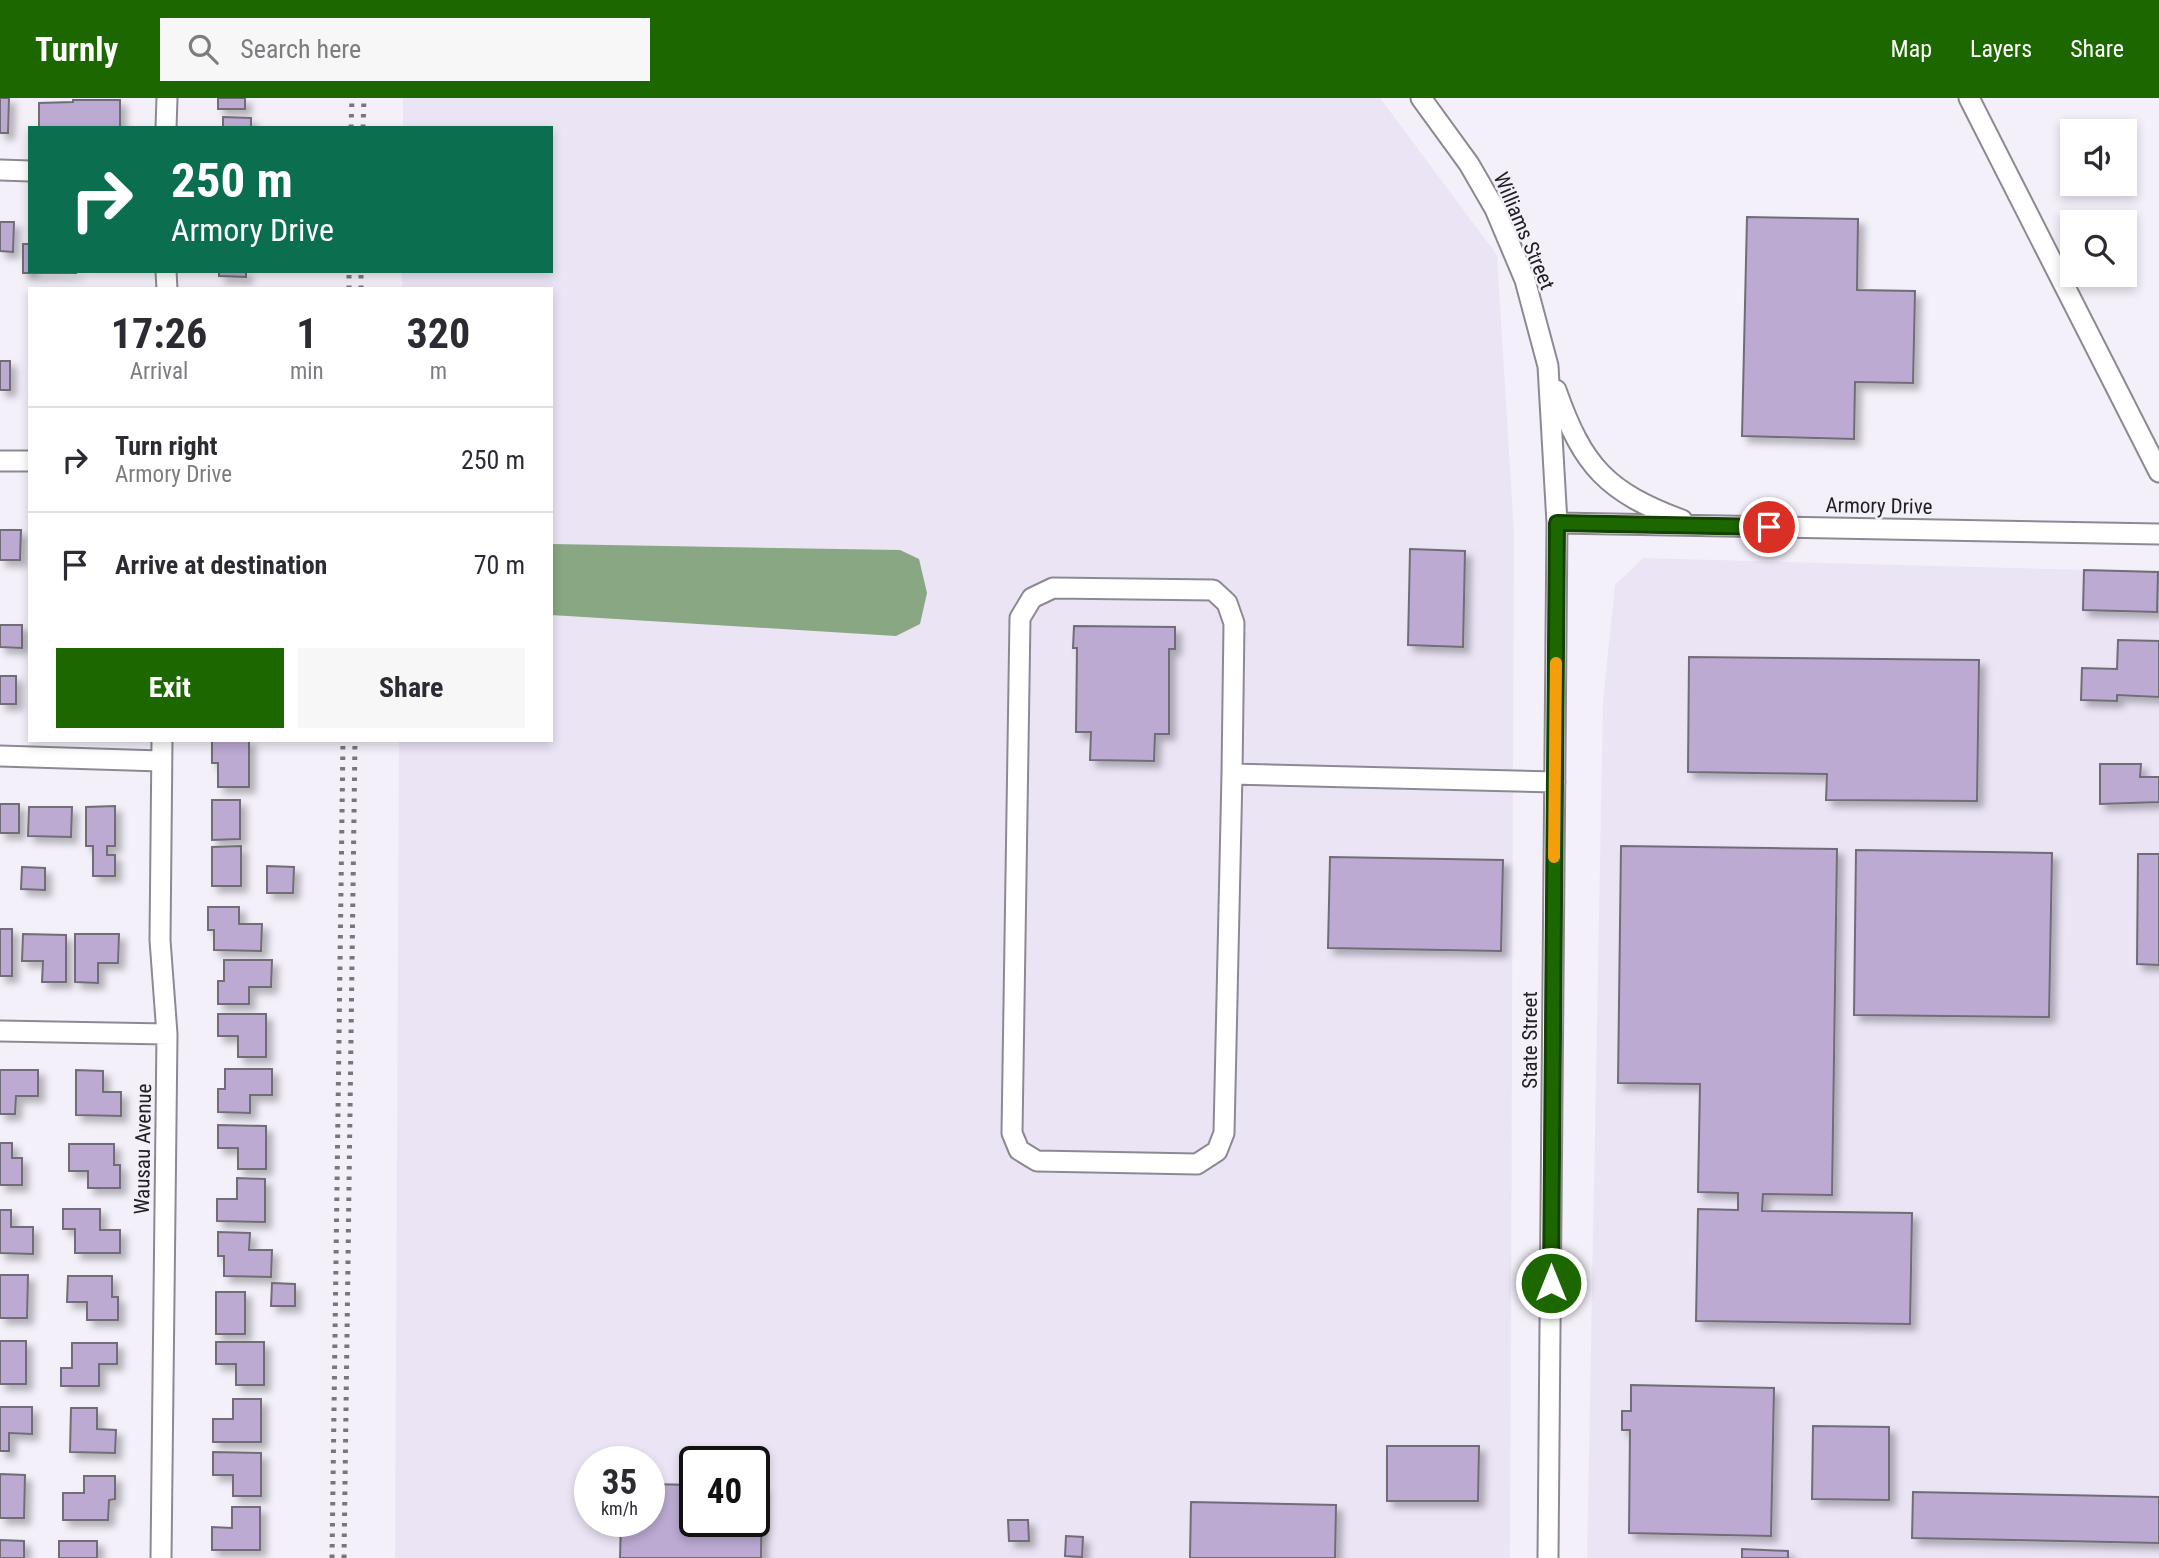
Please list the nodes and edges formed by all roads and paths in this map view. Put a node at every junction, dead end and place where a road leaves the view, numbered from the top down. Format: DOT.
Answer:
graph roads {
  1 [pos="167,98"];
  2 [pos="1421,98"];
  3 [pos="1969,98"];
  4 [pos="166,126"];
  5 [pos="0,170"];
  6 [pos="28,171"];
  7 [pos="1548,366"];
  8 [pos="0,461"];
  9 [pos="28,461"];
  10 [pos="2159,472"];
  11 [pos="1557,523"];
  12 [pos="1696,526"];
  13 [pos="2159,534"];
  14 [pos="162,742"];
  15 [pos="0,756"];
  16 [pos="161,761"];
  17 [pos="1232,775"];
  18 [pos="1555,782"];
  19 [pos="0,1031"];
  20 [pos="167,1034"];
  21 [pos="161,1558"];
  22 [pos="1548,1558"];
  1 -- 4 [label="street"];
  2 -- 7 [label="street, Williams Street"];
  3 -- 10 [label="street"];
  5 -- 6 [label="street"];
  7 -- 11 [label="street, Williams Street"];
  7 -- 12 [label="street"];
  8 -- 9 [label="street"];
  11 -- 12 [label="street, Armory Drive"];
  11 -- 18 [label="street, State Street"];
  12 -- 13 [label="street, Armory Drive"];
  14 -- 16 [label="street, Wausau Avenue"];
  15 -- 16 [label="street"];
  16 -- 20 [label="street, Wausau Avenue"];
  17 -- 17 [label="street"];
  17 -- 18 [label="street"];
  18 -- 22 [label="street, State Street"];
  19 -- 20 [label="street"];
  20 -- 21 [label="street, Wausau Avenue"];
}
